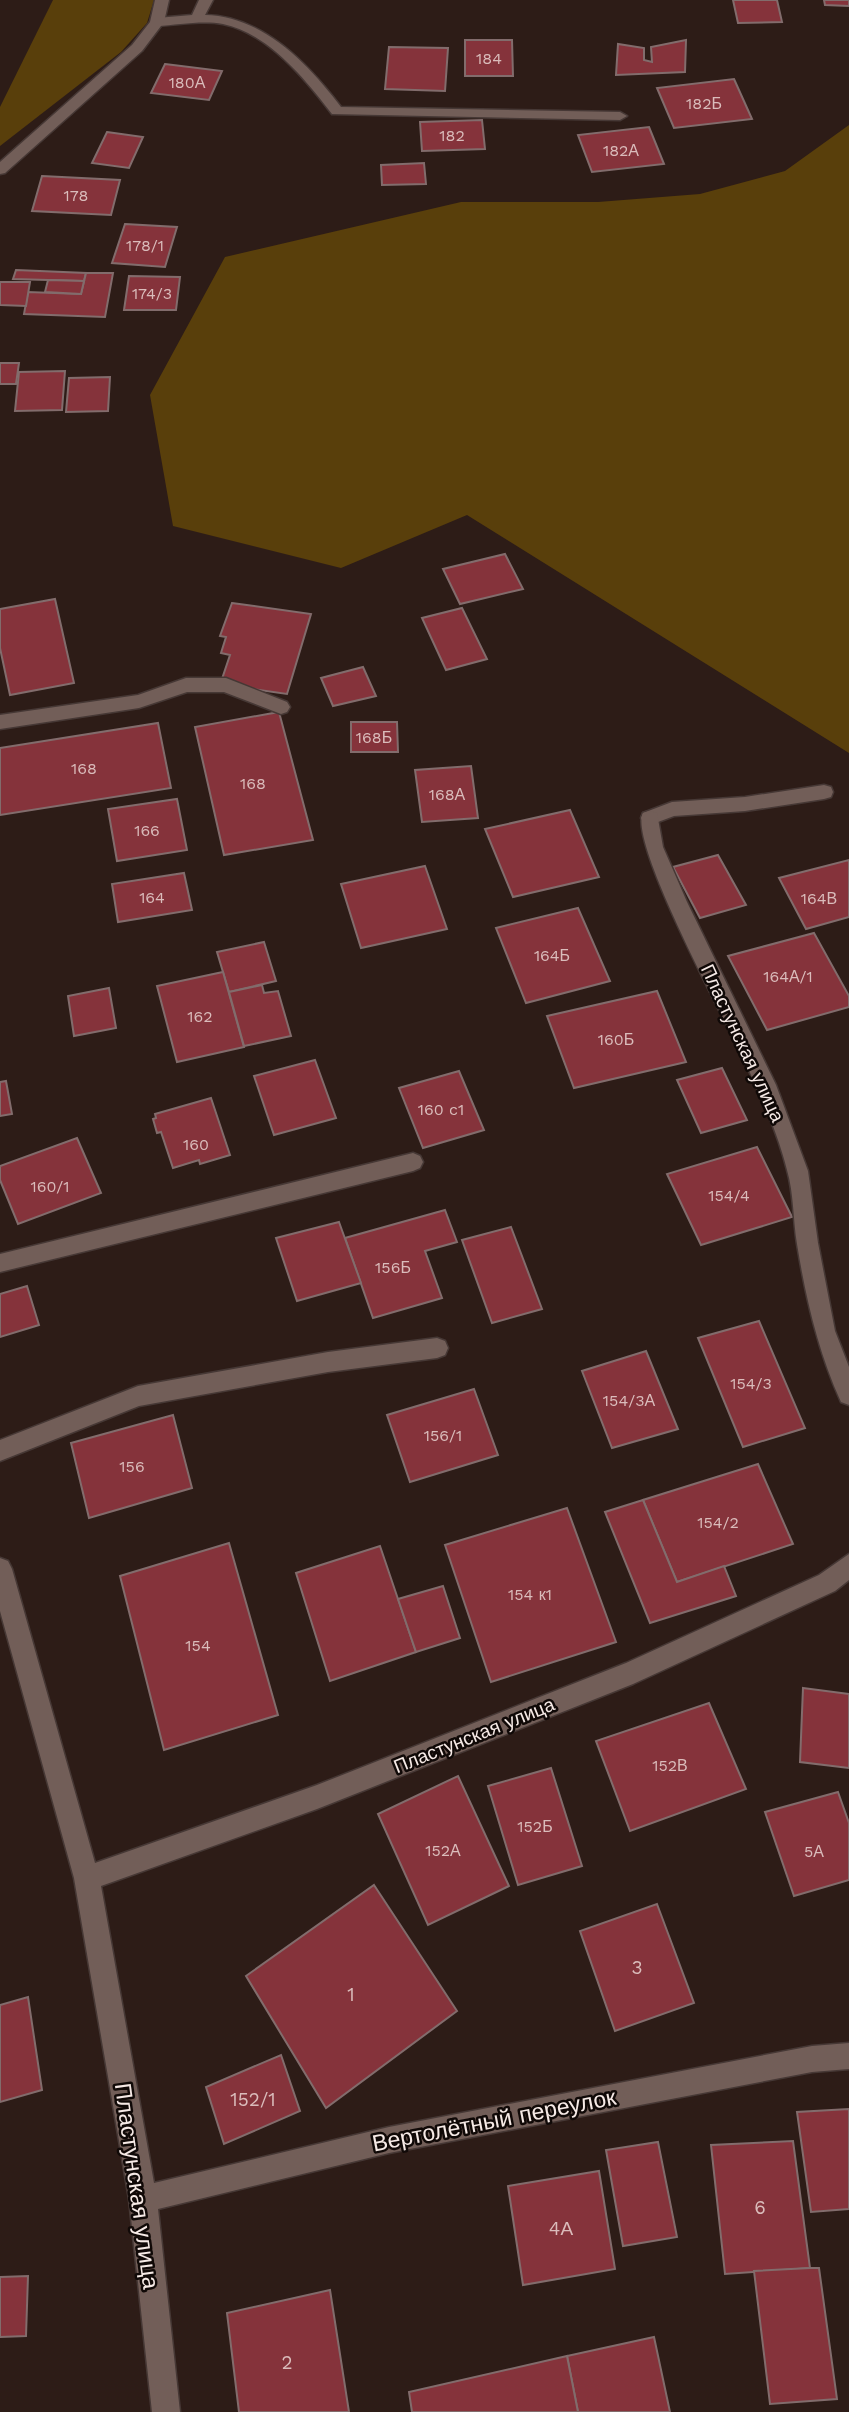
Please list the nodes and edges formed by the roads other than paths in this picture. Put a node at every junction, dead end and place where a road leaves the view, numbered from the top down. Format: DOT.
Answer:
graph roads {
  1 [pos="162,0"];
  2 [pos="206,0"];
  3 [pos="196,20"];
  4 [pos="157,22"];
  5 [pos="620,116"];
  6 [pos="0,170"];
  7 [pos="281,707"];
  8 [pos="0,722"];
  9 [pos="824,792"];
  10 [pos="413,1162"];
  11 [pos="0,1263"];
  12 [pos="437,1348"];
  13 [pos="849,1395"];
  14 [pos="0,1451"];
  15 [pos="849,1565"];
  16 [pos="0,1569"];
  17 [pos="86,1878"];
  18 [pos="849,2056"];
  19 [pos="143,2199"];
  20 [pos="166,2412"];
  1 -- 4 [label="street"];
  2 -- 3 [label="street"];
  3 -- 4 [label="street"];
  3 -- 5 [label="street"];
  4 -- 6 [label="street"];
  7 -- 8 [label="street"];
  9 -- 13 [label="street, Пластунская улица"];
  10 -- 11 [label="street"];
  12 -- 14 [label="street"];
  15 -- 17 [label="street, Пластунская улица"];
  16 -- 17 [label="street, Пластунская улица"];
  17 -- 19 [label="street, Пластунская улица"];
  18 -- 19 [label="street, Вертолётный переулок"];
  19 -- 20 [label="street, Пластунская улица"];
}
